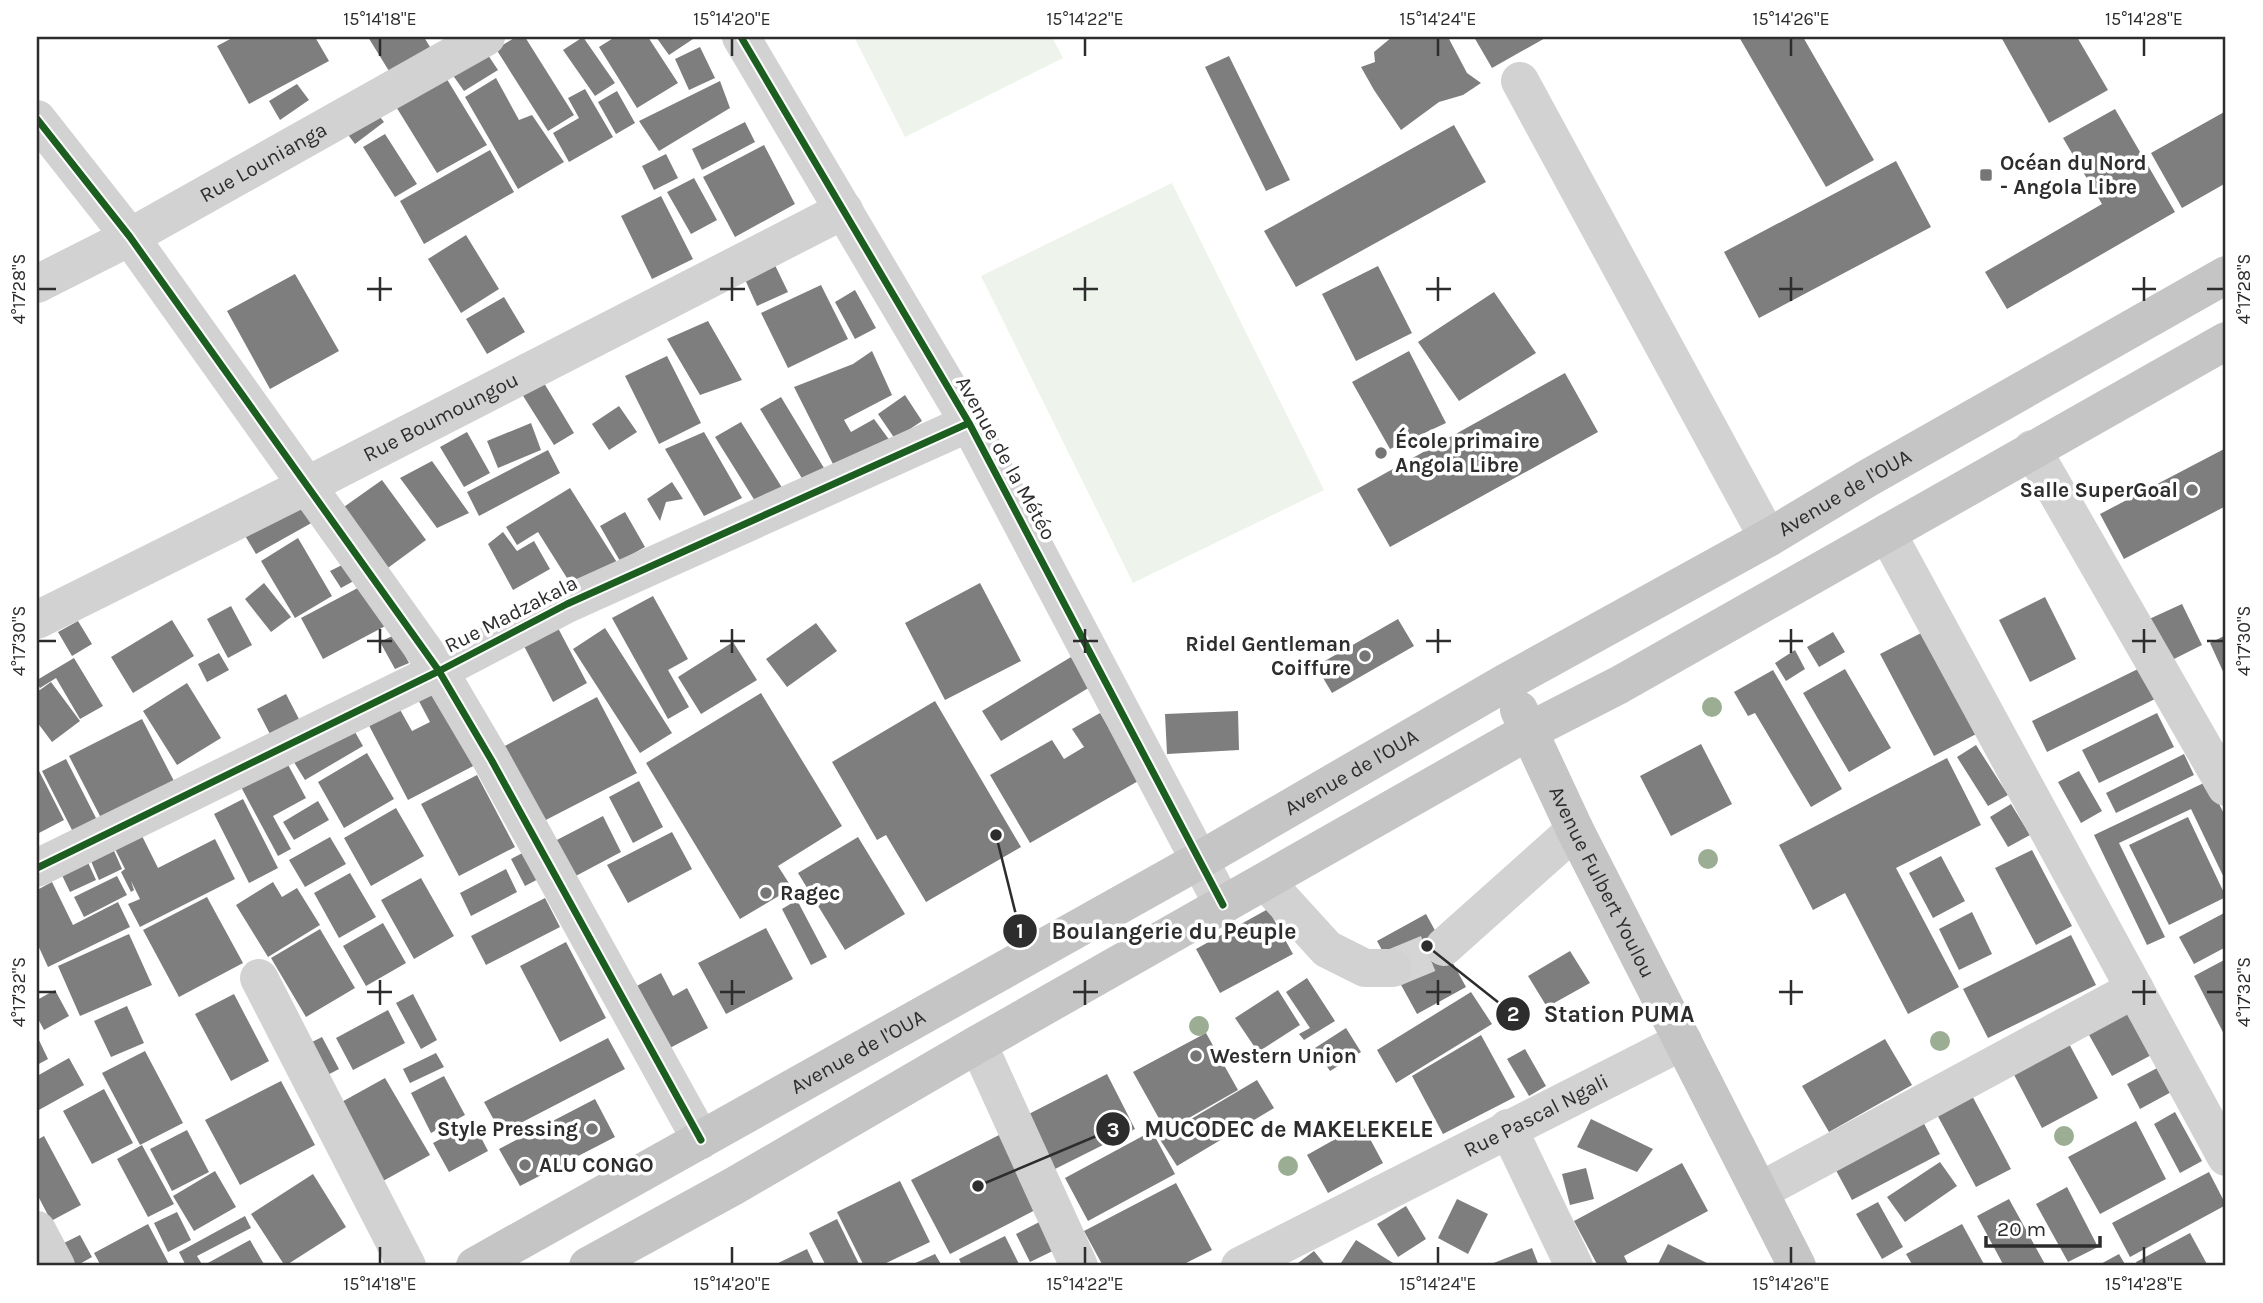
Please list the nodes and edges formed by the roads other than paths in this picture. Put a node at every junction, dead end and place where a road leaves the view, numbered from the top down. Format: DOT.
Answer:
graph roads {
  1 [pos="486,37"];
  2 [pos="741,37"];
  3 [pos="1520,81"];
  4 [pos="37,119"];
  5 [pos="844,210"];
  6 [pos="130,237"];
  7 [pos="2226,275"];
  8 [pos="37,284"];
  9 [pos="2226,341"];
  10 [pos="970,423"];
  11 [pos="2032,449"];
  12 [pos="307,485"];
  13 [pos="1887,533"];
  14 [pos="1768,538"];
  15 [pos="37,620"];
  16 [pos="439,671"];
  17 [pos="1505,683"];
  18 [pos="1529,732"];
  19 [pos="2226,787"];
  20 [pos="1575,830"];
  21 [pos="1200,860"];
  22 [pos="37,868"];
  23 [pos="1266,882"];
  24 [pos="1223,905"];
  25 [pos="1444,947"];
  26 [pos="1393,968"];
  27 [pos="259,978"];
  28 [pos="2135,989"];
  29 [pos="1683,1041"];
  30 [pos="978,1044"];
  31 [pos="1508,1128"];
  32 [pos="701,1140"];
  33 [pos="2226,1157"];
  34 [pos="1760,1191"];
  35 [pos="37,1230"];
  36 [pos="1251,1264"];
  37 [pos="56,1266"];
  38 [pos="407,1266"];
  39 [pos="475,1266"];
  40 [pos="588,1266"];
  41 [pos="1079,1266"];
  42 [pos="1574,1266"];
  43 [pos="1797,1266"];
  1 -- 6 [label="street, Rue Lounianga"];
  2 -- 5 [label="street, Avenue de la Météo"];
  3 -- 14 [label="street"];
  4 -- 6 [label="street"];
  5 -- 10 [label="street, Avenue de la Météo"];
  5 -- 12 [label="street, Rue Boumoungou"];
  6 -- 8 [label="street, Rue Lounianga"];
  6 -- 12 [label="street"];
  7 -- 14 [label="main road, Avenue de l'OUA"];
  9 -- 11 [label="main road"];
  10 -- 16 [label="street, Rue Madzakala"];
  10 -- 21 [label="street, Avenue de la Météo"];
  11 -- 13 [label="main road"];
  11 -- 19 [label="street"];
  12 -- 15 [label="street, Rue Boumoungou"];
  12 -- 16 [label="street"];
  13 -- 18 [label="main road"];
  13 -- 28 [label="street"];
  14 -- 17 [label="main road, Avenue de l'OUA"];
  16 -- 22 [label="street, Rue Madzakala"];
  16 -- 32 [label="street"];
  17 -- 18 [label="main road, Avenue Fulbert Youlou"];
  17 -- 21 [label="main road, Avenue de l'OUA"];
  18 -- 20 [label="main road, Avenue Fulbert Youlou"];
  18 -- 23 [label="main road"];
  20 -- 25 [label="street"];
  20 -- 29 [label="main road, Avenue Fulbert Youlou"];
  21 -- 24 [label="street, Avenue de la Météo"];
  21 -- 32 [label="main road, Avenue de l'OUA"];
  23 -- 24 [label="main road"];
  23 -- 26 [label="street"];
  24 -- 30 [label="main road"];
  27 -- 38 [label="street"];
  28 -- 33 [label="street"];
  28 -- 34 [label="street"];
  29 -- 31 [label="street, Rue Pascal Ngali"];
  29 -- 34 [label="main road, Avenue Fulbert Youlou"];
  30 -- 40 [label="main road"];
  30 -- 41 [label="street"];
  31 -- 36 [label="street, Rue Pascal Ngali"];
  31 -- 42 [label="street"];
  32 -- 39 [label="main road, Avenue de l'OUA"];
  34 -- 43 [label="main road, Avenue Fulbert Youlou"];
  35 -- 37 [label="street"];
}
